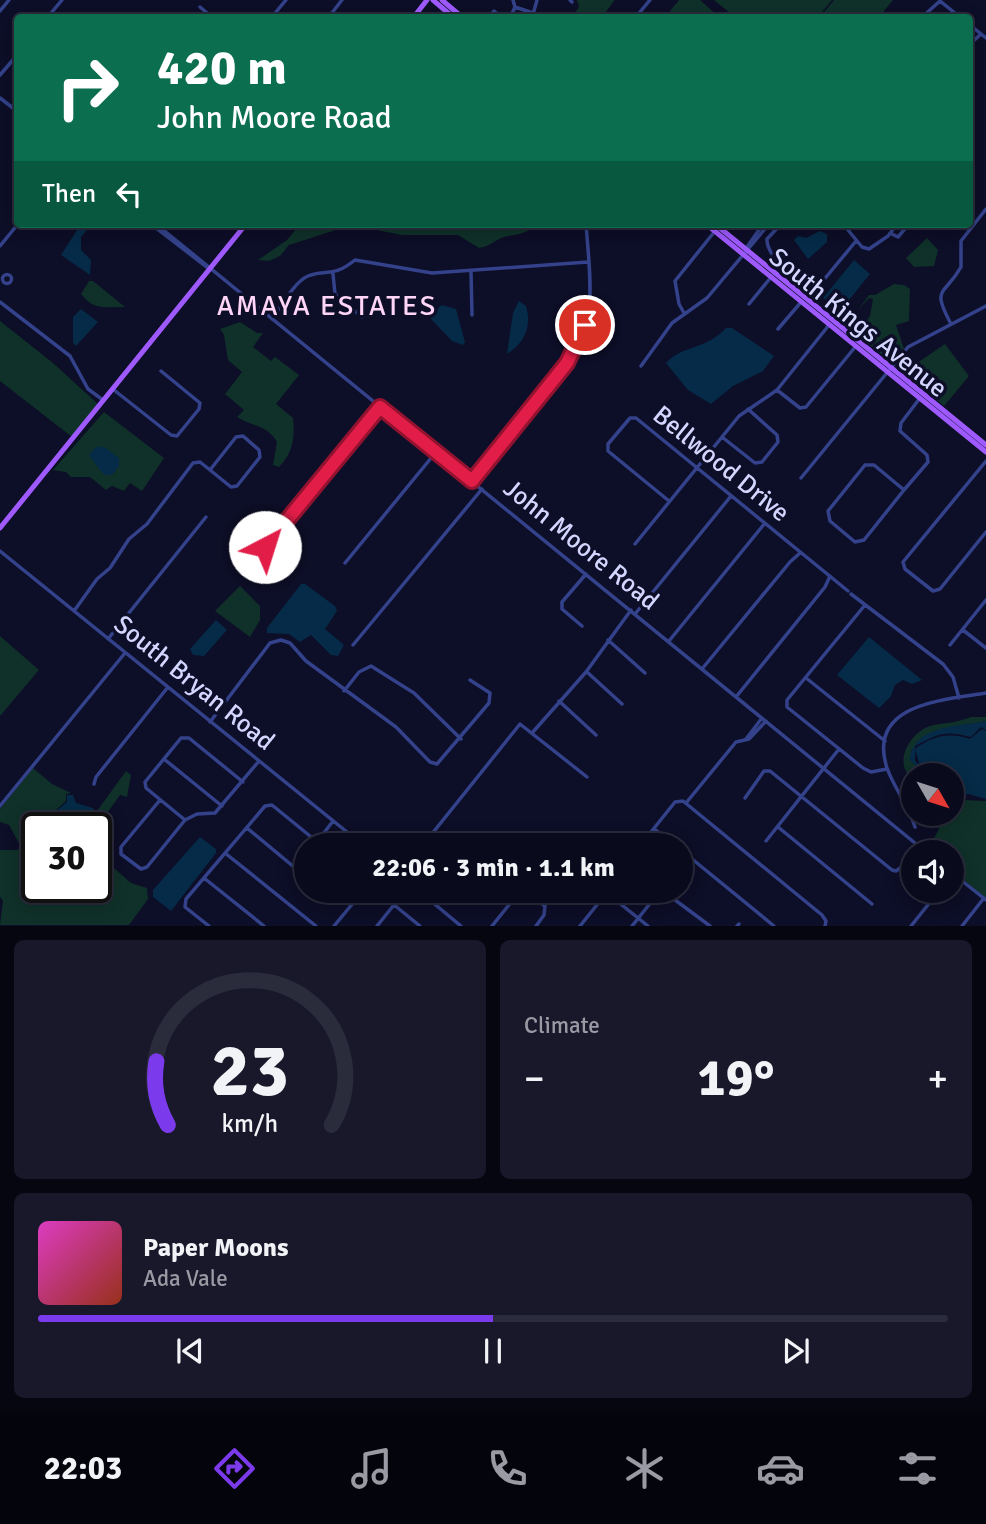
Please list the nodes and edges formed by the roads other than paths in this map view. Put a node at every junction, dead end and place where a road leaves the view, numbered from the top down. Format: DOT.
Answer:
graph roads {
  1 [pos="9,0"];
  2 [pos="62,0"];
  3 [pos="286,0"];
  4 [pos="342,0"];
  5 [pos="427,0"];
  6 [pos="433,0"];
  7 [pos="442,0"];
  8 [pos="513,0"];
  9 [pos="537,0"];
  10 [pos="638,0"];
  11 [pos="650,0"];
  12 [pos="645,6"];
  13 [pos="201,7"];
  14 [pos="515,7"];
  15 [pos="0,11"];
  16 [pos="533,12"];
  17 [pos="640,12"];
  18 [pos="50,14"];
  19 [pos="209,14"];
  20 [pos="274,14"];
  21 [pos="331,14"];
  22 [pos="416,14"];
  23 [pos="449,14"];
  24 [pos="458,14"];
  25 [pos="509,14"];
  26 [pos="538,14"];
  27 [pos="925,14"];
  28 [pos="956,14"];
  29 [pos="973,27"];
  30 [pos="981,34"];
  31 [pos="986,38"];
  32 [pos="973,41"];
  33 [pos="14,59"];
  34 [pos="0,75"];
  35 [pos="986,209"];
  36 [pos="973,224"];
  37 [pos="15,228"];
  38 [pos="158,228"];
  39 [pos="243,228"];
  40 [pos="586,228"];
  41 [pos="715,228"];
  42 [pos="760,228"];
  43 [pos="765,228"];
  44 [pos="777,228"];
  45 [pos="846,228"];
  46 [pos="894,228"];
  47 [pos="905,228"];
  48 [pos="970,228"];
  49 [pos="890,233"];
  50 [pos="856,241"];
  51 [pos="0,246"];
  52 [pos="745,250"];
  53 [pos="588,262"];
  54 [pos="210,268"];
  55 [pos="471,271"];
  56 [pos="333,274"];
  57 [pos="773,275"];
  58 [pos="803,299"];
  59 [pos="0,302"];
  60 [pos="749,304"];
  61 [pos="986,306"];
  62 [pos="684,313"];
  63 [pos="472,315"];
  64 [pos="362,317"];
  65 [pos="272,319"];
  66 [pos="831,322"];
  67 [pos="951,324"];
  68 [pos="778,329"];
  69 [pos="856,346"];
  70 [pos="641,366"];
  71 [pos="889,370"];
  72 [pos="161,371"];
  73 [pos="114,390"];
  74 [pos="777,390"];
  75 [pos="922,396"];
  76 [pos="104,402"];
  77 [pos="380,407"];
  78 [pos="748,409"];
  79 [pos="957,424"];
  80 [pos="722,436"];
  81 [pos="986,445"];
  82 [pos="986,451"];
  83 [pos="436,452"];
  84 [pos="986,461"];
  85 [pos="697,468"];
  86 [pos="209,470"];
  87 [pos="801,478"];
  88 [pos="472,481"];
  89 [pos="482,489"];
  90 [pos="904,490"];
  91 [pos="731,496"];
  92 [pos="669,501"];
  93 [pos="206,517"];
  94 [pos="765,523"];
  95 [pos="0,528"];
  96 [pos="986,532"];
  97 [pos="635,544"];
  98 [pos="265,547"];
  99 [pos="0,551"];
  100 [pos="801,553"];
  101 [pos="345,563"];
  102 [pos="586,574"];
  103 [pos="830,576"];
  104 [pos="986,600"];
  105 [pos="864,605"];
  106 [pos="74,611"];
  107 [pos="633,612"];
  108 [pos="582,626"];
  109 [pos="963,629"];
  110 [pos="108,639"];
  111 [pos="608,640"];
  112 [pos="669,641"];
  113 [pos="353,645"];
  114 [pos="950,645"];
  115 [pos="986,648"];
  116 [pos="125,653"];
  117 [pos="702,669"];
  118 [pos="586,672"];
  119 [pos="645,673"];
  120 [pos="806,678"];
  121 [pos="470,680"];
  122 [pos="168,687"];
  123 [pos="344,691"];
  124 [pos="986,693"];
  125 [pos="736,697"];
  126 [pos="959,698"];
  127 [pos="559,701"];
  128 [pos="622,704"];
  129 [pos="764,720"];
  130 [pos="210,723"];
  131 [pos="533,733"];
  132 [pos="596,735"];
  133 [pos="461,739"];
  134 [pos="884,741"];
  135 [pos="839,749"];
  136 [pos="164,759"];
  137 [pos="259,761"];
  138 [pos="823,768"];
  139 [pos="887,769"];
  140 [pos="587,777"];
  141 [pos="243,782"];
  142 [pos="94,784"];
  143 [pos="802,797"];
  144 [pos="745,798"];
  145 [pos="160,800"];
  146 [pos="687,803"];
  147 [pos="0,806"];
  148 [pos="222,806"];
  149 [pos="185,820"];
  150 [pos="333,821"];
  151 [pos="778,827"];
  152 [pos="915,827"];
  153 [pos="247,828"];
  154 [pos="654,828"];
  155 [pos="305,833"];
  156 [pos="326,833"];
  157 [pos="348,833"];
  158 [pos="433,833"];
  159 [pos="650,833"];
  160 [pos="660,833"];
  161 [pos="910,840"];
  162 [pos="766,841"];
  163 [pos="225,853"];
  164 [pos="693,860"];
  165 [pos="294,867"];
  166 [pos="901,867"];
  167 [pos="204,877"];
  168 [pos="964,883"];
  169 [pos="985,899"];
  170 [pos="353,903"];
  171 [pos="433,903"];
  172 [pos="512,903"];
  173 [pos="541,903"];
  174 [pos="599,903"];
  175 [pos="621,903"];
  176 [pos="651,903"];
  177 [pos="678,903"];
  178 [pos="929,903"];
  179 [pos="393,904"];
  180 [pos="872,904"];
  181 [pos="638,918"];
  182 [pos="209,926"];
  183 [pos="264,926"];
  184 [pos="316,926"];
  185 [pos="334,926"];
  186 [pos="377,926"];
  187 [pos="420,926"];
  188 [pos="461,926"];
  189 [pos="492,926"];
  190 [pos="536,926"];
  191 [pos="580,926"];
  192 [pos="632,926"];
  193 [pos="648,926"];
  194 [pos="710,926"];
  195 [pos="774,926"];
  196 [pos="825,926"];
  197 [pos="911,926"];
  198 [pos="962,926"];
  1 -- 15 [label="street"];
  2 -- 18 [label="street"];
  3 -- 20 [label="street"];
  4 -- 21 [label="street"];
  5 -- 22 [label="main road"];
  6 -- 23 [label="main road"];
  7 -- 24 [label="main road"];
  8 -- 14 [label="street"];
  9 -- 16 [label="street"];
  10 -- 12 [label="street"];
  11 -- 12 [label="street"];
  12 -- 17 [label="street"];
  13 -- 19 [label="street"];
  14 -- 16 [label="street"];
  14 -- 25 [label="street"];
  16 -- 26 [label="street"];
  27 -- 28 [label="street"];
  29 -- 30 [label="street"];
  30 -- 31 [label="street"];
  30 -- 32 [label="street"];
  33 -- 34 [label="street"];
  35 -- 36 [label="street"];
  37 -- 51 [label="street"];
  38 -- 54 [label="street, John Moore Road"];
  39 -- 54 [label="main road"];
  40 -- 53 [label="street"];
  41 -- 52 [label="main road, South Kings Avenue"];
  41 -- 62 [label="street"];
  42 -- 52 [label="street"];
  43 -- 52 [label="street"];
  44 -- 50 [label="street"];
  45 -- 50 [label="street"];
  46 -- 49 [label="street"];
  47 -- 49 [label="street"];
  48 -- 67 [label="street"];
  49 -- 50 [label="street"];
  52 -- 57 [label="main road, South Kings Avenue"];
  52 -- 62 [label="street"];
  53 -- 55 [label="street"];
  53 -- 88 [label="street"];
  54 -- 65 [label="street, John Moore Road"];
  54 -- 73 [label="main road"];
  55 -- 56 [label="street"];
  55 -- 63 [label="street"];
  56 -- 64 [label="street"];
  56 -- 65 [label="street"];
  57 -- 58 [label="main road, South Kings Avenue"];
  57 -- 60 [label="street"];
  58 -- 66 [label="main road, South Kings Avenue"];
  58 -- 68 [label="street"];
  59 -- 76 [label="street"];
  61 -- 67 [label="street"];
  62 -- 70 [label="street"];
  65 -- 77 [label="street, John Moore Road"];
  66 -- 69 [label="main road, South Kings Avenue"];
  66 -- 71 [label="main road, South Kings Avenue"];
  66 -- 74 [label="street"];
  67 -- 71 [label="street"];
  69 -- 71 [label="main road, South Kings Avenue"];
  69 -- 74 [label="street"];
  71 -- 75 [label="main road, South Kings Avenue"];
  71 -- 87 [label="street"];
  72 -- 73 [label="street"];
  73 -- 76 [label="main road"];
  74 -- 78 [label="street"];
  75 -- 79 [label="main road, South Kings Avenue"];
  75 -- 90 [label="street"];
  76 -- 95 [label="main road"];
  77 -- 83 [label="street, John Moore Road"];
  77 -- 98 [label="street"];
  78 -- 80 [label="street"];
  78 -- 80 [label="street"];
  79 -- 81 [label="main road, South Kings Avenue"];
  79 -- 82 [label="main road, South Kings Avenue"];
  80 -- 85 [label="street"];
  83 -- 88 [label="street, John Moore Road"];
  83 -- 101 [label="street"];
  84 -- 96 [label="street"];
  85 -- 91 [label="street, Bellwood Drive"];
  85 -- 92 [label="street"];
  85 -- 92 [label="street, Bellwood Drive"];
  86 -- 86 [label="street"];
  86 -- 106 [label="street"];
  88 -- 89 [label="street, John Moore Road"];
  89 -- 102 [label="street, John Moore Road"];
  89 -- 113 [label="street"];
  90 -- 90 [label="street"];
  91 -- 94 [label="street, Bellwood Drive"];
  91 -- 107 [label="street"];
  92 -- 97 [label="street"];
  93 -- 110 [label="street"];
  94 -- 100 [label="street, Bellwood Drive"];
  94 -- 112 [label="street"];
  99 -- 106 [label="street, South Bryan Road"];
  100 -- 103 [label="street, Bellwood Drive"];
  100 -- 117 [label="street"];
  102 -- 107 [label="street, John Moore Road"];
  102 -- 108 [label="street"];
  103 -- 105 [label="street, Bellwood Drive"];
  103 -- 125 [label="street"];
  104 -- 109 [label="street"];
  105 -- 120 [label="street"];
  105 -- 126 [label="street, Bellwood Drive"];
  106 -- 110 [label="street, South Bryan Road"];
  107 -- 111 [label="street"];
  107 -- 112 [label="street, John Moore Road"];
  109 -- 114 [label="street"];
  109 -- 115 [label="street"];
  110 -- 116 [label="street, South Bryan Road"];
  111 -- 118 [label="street"];
  111 -- 119 [label="street"];
  112 -- 117 [label="street, John Moore Road"];
  116 -- 122 [label="street, South Bryan Road"];
  116 -- 147 [label="street"];
  117 -- 125 [label="street, John Moore Road"];
  118 -- 127 [label="street"];
  118 -- 128 [label="street"];
  120 -- 134 [label="street"];
  120 -- 135 [label="street"];
  121 -- 133 [label="street"];
  122 -- 130 [label="street, South Bryan Road"];
  122 -- 142 [label="street"];
  123 -- 130 [label="street"];
  123 -- 133 [label="street"];
  123 -- 133 [label="street"];
  124 -- 126 [label="street"];
  125 -- 129 [label="street, John Moore Road"];
  126 -- 134 [label="street"];
  127 -- 131 [label="street"];
  127 -- 132 [label="street"];
  129 -- 138 [label="street, John Moore Road"];
  129 -- 146 [label="street"];
  130 -- 137 [label="street, South Bryan Road"];
  131 -- 140 [label="street"];
  131 -- 158 [label="street"];
  134 -- 139 [label="street"];
  135 -- 138 [label="street"];
  135 -- 139 [label="street"];
  136 -- 141 [label="street"];
  136 -- 145 [label="street"];
  136 -- 148 [label="street"];
  137 -- 141 [label="street"];
  137 -- 150 [label="street, South Bryan Road"];
  138 -- 143 [label="street"];
  138 -- 161 [label="street, John Moore Road"];
  139 -- 152 [label="street"];
  141 -- 148 [label="street"];
  143 -- 144 [label="street"];
  143 -- 151 [label="street"];
  143 -- 166 [label="street"];
  145 -- 149 [label="street"];
  145 -- 149 [label="street"];
  146 -- 154 [label="street"];
  146 -- 196 [label="street"];
  148 -- 149 [label="street"];
  150 -- 156 [label="street"];
  150 -- 157 [label="street, South Bryan Road"];
  151 -- 162 [label="street"];
  151 -- 180 [label="street"];
  153 -- 155 [label="street"];
  153 -- 163 [label="street"];
  153 -- 165 [label="street"];
  154 -- 159 [label="street"];
  154 -- 160 [label="street"];
  163 -- 167 [label="street"];
  163 -- 184 [label="street"];
  164 -- 195 [label="street"];
  167 -- 182 [label="street"];
  167 -- 183 [label="street"];
  168 -- 169 [label="street"];
  169 -- 198 [label="street"];
  170 -- 185 [label="street"];
  171 -- 188 [label="street"];
  172 -- 189 [label="street"];
  173 -- 190 [label="street"];
  174 -- 191 [label="street"];
  175 -- 181 [label="street"];
  176 -- 181 [label="street"];
  177 -- 194 [label="street"];
  178 -- 197 [label="street"];
  179 -- 186 [label="street"];
  179 -- 187 [label="street"];
  181 -- 192 [label="street"];
  181 -- 193 [label="street"];
}
